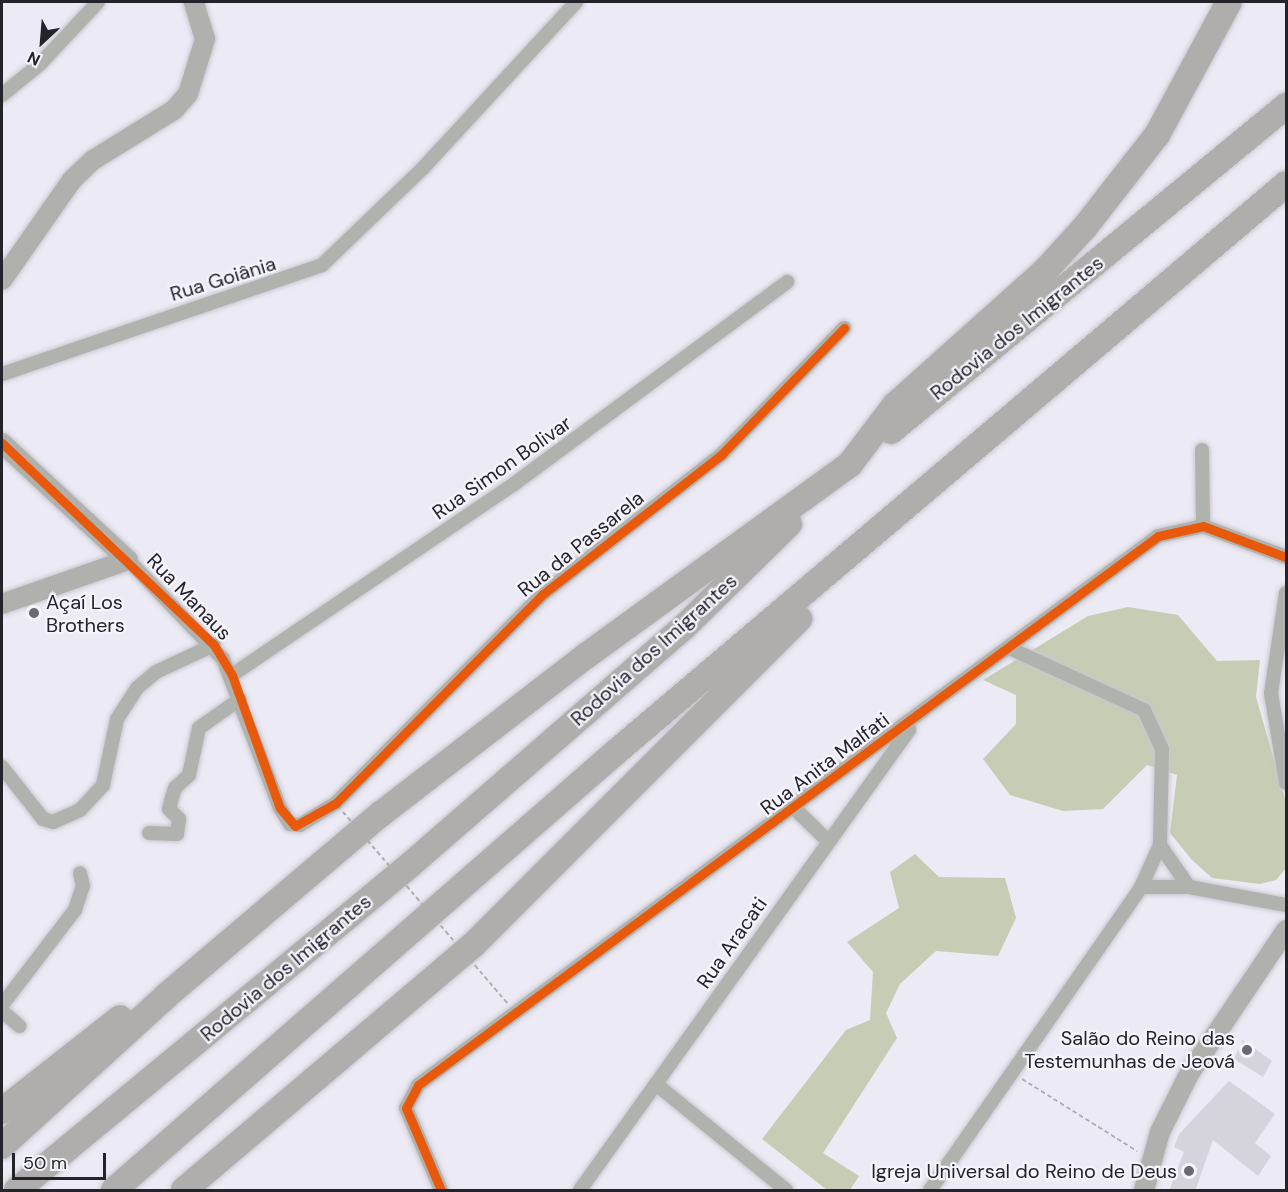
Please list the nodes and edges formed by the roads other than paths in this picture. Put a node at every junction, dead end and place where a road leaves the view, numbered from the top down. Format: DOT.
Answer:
graph roads {
  1 [pos="98,2"];
  2 [pos="194,2"];
  3 [pos="576,2"];
  4 [pos="1229,2"];
  5 [pos="2,95"];
  6 [pos="1287,106"];
  7 [pos="1287,184"];
  8 [pos="2,280"];
  9 [pos="788,282"];
  10 [pos="844,328"];
  11 [pos="2,374"];
  12 [pos="2,443"];
  13 [pos="1202,450"];
  14 [pos="850,464"];
  15 [pos="911,507"];
  16 [pos="1203,526"];
  17 [pos="1287,557"];
  18 [pos="128,560"];
  19 [pos="1287,593"];
  20 [pos="2,604"];
  21 [pos="214,645"];
  22 [pos="1009,648"];
  23 [pos="232,675"];
  24 [pos="240,699"];
  25 [pos="917,718"];
  26 [pos="2,767"];
  27 [pos="1287,783"];
  28 [pos="795,809"];
  29 [pos="286,820"];
  30 [pos="149,833"];
  31 [pos="828,841"];
  32 [pos="1160,845"];
  33 [pos="80,873"];
  34 [pos="1141,886"];
  35 [pos="1189,887"];
  36 [pos="1287,905"];
  37 [pos="1287,930"];
  38 [pos="166,996"];
  39 [pos="2,1005"];
  40 [pos="2,1011"];
  41 [pos="19,1026"];
  42 [pos="656,1084"];
  43 [pos="2,1111"];
  44 [pos="2,1146"];
  45 [pos="17,1191"];
  46 [pos="114,1191"];
  47 [pos="184,1191"];
  48 [pos="441,1191"];
  49 [pos="580,1191"];
  50 [pos="786,1191"];
  51 [pos="930,1191"];
  52 [pos="1144,1191"];
  1 -- 5 [label="street"];
  2 -- 8 [label="street"];
  3 -- 11 [label="street, Rua Goiânia"];
  4 -- 14 [label="highway"];
  6 -- 14 [label="highway, Rodovia dos Imigrantes"];
  7 -- 15 [label="highway"];
  9 -- 23 [label="street, Rua Simon Bolivar"];
  10 -- 29 [label="street, Rua da Passarela"];
  12 -- 18 [label="street, Rua Manaus"];
  13 -- 16 [label="street"];
  14 -- 38 [label="highway"];
  14 -- 45 [label="highway, Rodovia dos Imigrantes"];
  15 -- 46 [label="highway"];
  15 -- 47 [label="highway"];
  16 -- 17 [label="street"];
  16 -- 22 [label="street, Rua Anita Malfati"];
  18 -- 20 [label="street"];
  18 -- 21 [label="street, Rua Manaus"];
  19 -- 27 [label="street"];
  21 -- 23 [label="street, Rua Manaus"];
  21 -- 26 [label="street"];
  22 -- 25 [label="street, Rua Anita Malfati"];
  22 -- 32 [label="street"];
  23 -- 24 [label="street, Rua Manaus"];
  24 -- 29 [label="street, Rua Manaus"];
  24 -- 30 [label="street"];
  25 -- 28 [label="street, Rua Anita Malfati"];
  25 -- 31 [label="street, Rua Aracati"];
  28 -- 31 [label="street"];
  28 -- 48 [label="street, Rua Anita Malfati"];
  31 -- 42 [label="street, Rua Aracati"];
  32 -- 34 [label="street"];
  32 -- 35 [label="street"];
  33 -- 39 [label="street"];
  34 -- 35 [label="street"];
  34 -- 51 [label="street"];
  35 -- 36 [label="street"];
  37 -- 52 [label="street"];
  38 -- 43 [label="highway"];
  38 -- 44 [label="highway"];
  40 -- 41 [label="street"];
  42 -- 49 [label="street, Rua Aracati"];
  42 -- 50 [label="street"];
}
